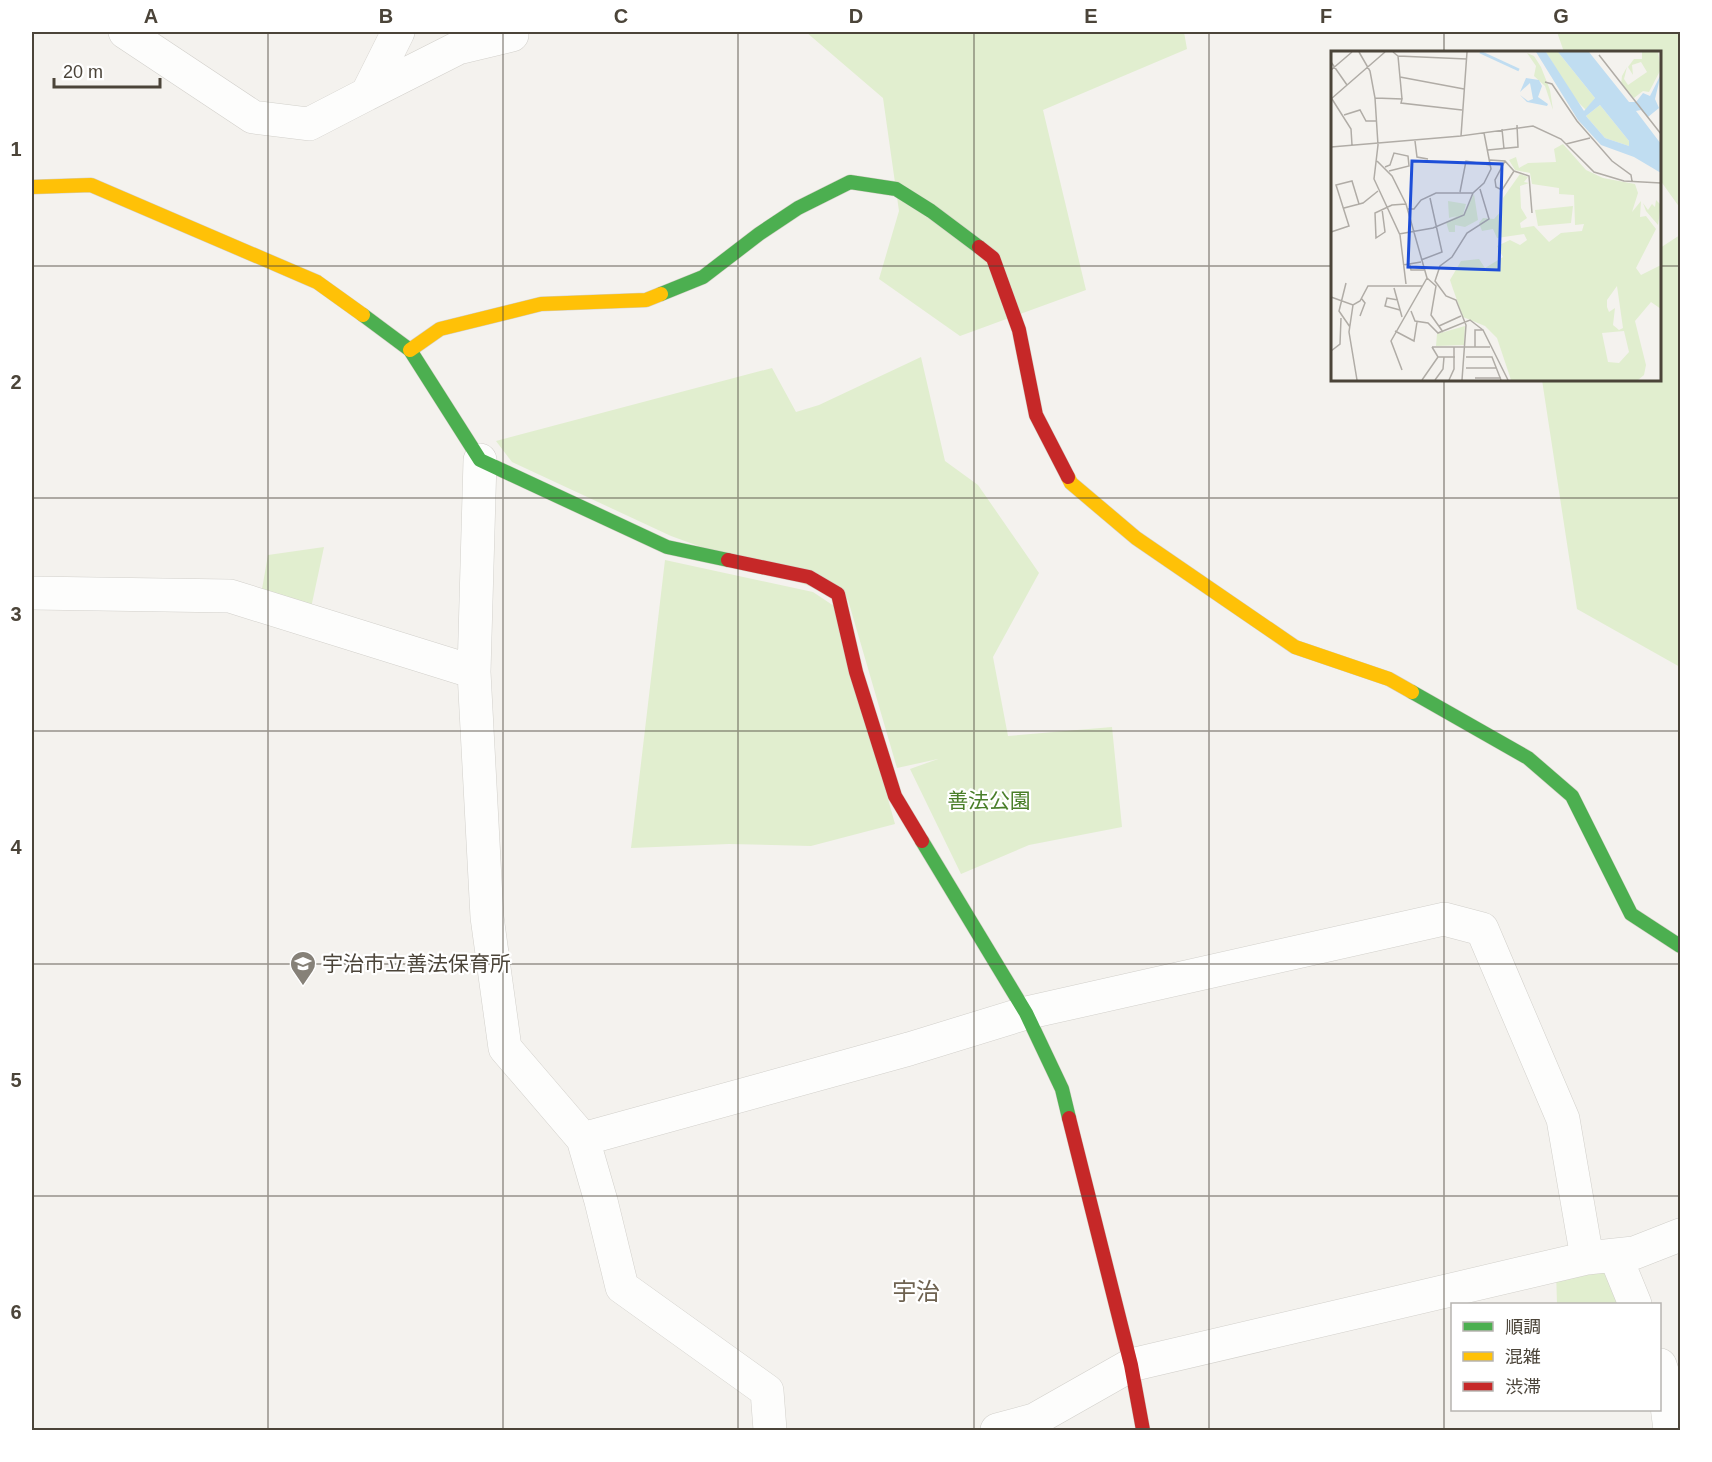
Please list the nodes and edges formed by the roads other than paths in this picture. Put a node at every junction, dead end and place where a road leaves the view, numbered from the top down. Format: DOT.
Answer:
graph roads {
  1 [pos="125,32"];
  2 [pos="398,32"];
  3 [pos="512,35"];
  4 [pos="367,94"];
  5 [pos="32,188"];
  6 [pos="411,351"];
  7 [pos="480,460"];
  8 [pos="32,593"];
  9 [pos="474,672"];
  10 [pos="1680,946"];
  11 [pos="1026,1013"];
  12 [pos="583,1139"];
  13 [pos="1680,1235"];
  14 [pos="1601,1256"];
  15 [pos="1634,1303"];
  16 [pos="1131,1365"];
  17 [pos="1661,1370"];
  18 [pos="1680,1429"];
  19 [pos="1670,1430"];
  20 [pos="770,1431"];
  21 [pos="997,1431"];
  22 [pos="1143,1431"];
  1 -- 4 [label="street"];
  2 -- 4 [label="street"];
  3 -- 4 [label="street"];
  5 -- 6 [label="street"];
  6 -- 7 [label="street"];
  6 -- 10 [label="street"];
  7 -- 9 [label="street"];
  7 -- 11 [label="street"];
  8 -- 9 [label="street"];
  9 -- 12 [label="street"];
  11 -- 12 [label="street"];
  11 -- 14 [label="street"];
  11 -- 16 [label="street"];
  12 -- 20 [label="street"];
  13 -- 14 [label="street"];
  14 -- 15 [label="street"];
  14 -- 16 [label="street"];
  16 -- 21 [label="street"];
  16 -- 22 [label="street"];
  17 -- 19 [label="street"];
  18 -- 19 [label="street"];
}
